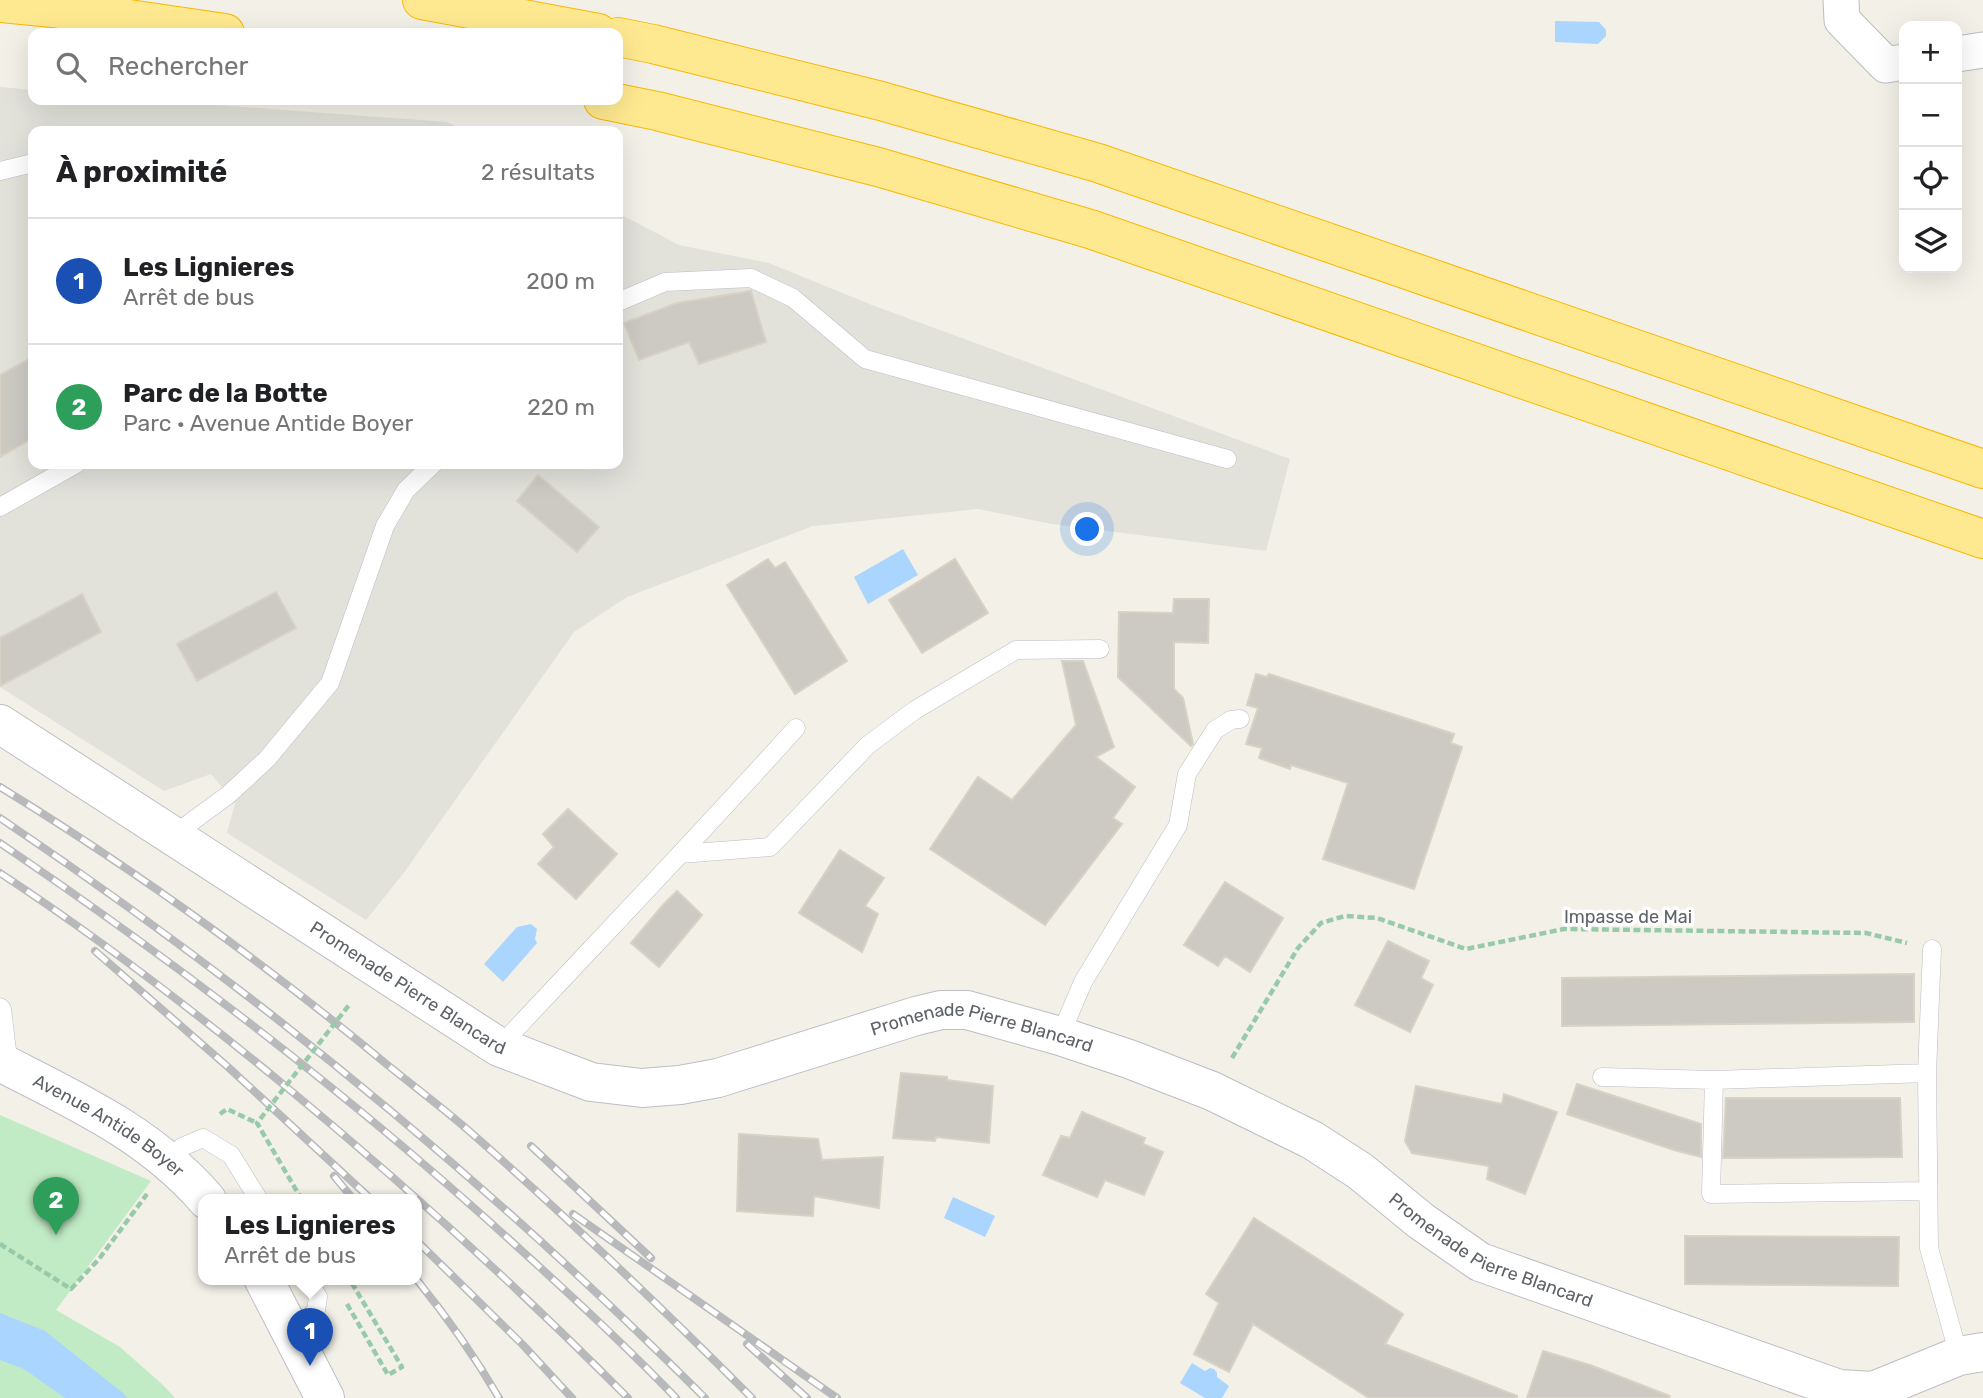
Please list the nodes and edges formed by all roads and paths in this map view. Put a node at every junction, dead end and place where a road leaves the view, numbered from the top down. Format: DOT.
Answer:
graph roads {
  1 [pos="422,0"];
  2 [pos="1841,0"];
  3 [pos="0,3"];
  4 [pos="191,28"];
  5 [pos="571,28"];
  6 [pos="623,38"];
  7 [pos="1983,50"];
  8 [pos="1962,53"];
  9 [pos="1899,63"];
  10 [pos="623,104"];
  11 [pos="28,164"];
  12 [pos="0,171"];
  13 [pos="623,300"];
  14 [pos="1227,459"];
  15 [pos="67,469"];
  16 [pos="428,469"];
  17 [pos="1983,469"];
  18 [pos="0,507"];
  19 [pos="1983,539"];
  20 [pos="1100,649"];
  21 [pos="1240,719"];
  22 [pos="0,724"];
  23 [pos="796,728"];
  24 [pos="172,836"];
  25 [pos="680,853"];
  26 [pos="1932,949"];
  27 [pos="349,1005"];
  28 [pos="0,1007"];
  29 [pos="1060,1036"];
  30 [pos="499,1047"];
  31 [pos="5,1065"];
  32 [pos="1927,1073"];
  33 [pos="1602,1077"];
  34 [pos="1714,1080"];
  35 [pos="1212,1091"];
  36 [pos="239,1115"];
  37 [pos="257,1123"];
  38 [pos="170,1164"];
  39 [pos="1928,1191"];
  40 [pos="201,1194"];
  41 [pos="256,1194"];
  42 [pos="298,1194"];
  43 [pos="0,1244"];
  44 [pos="267,1285"];
  45 [pos="311,1285"];
  46 [pos="353,1285"];
  47 [pos="346,1304"];
  48 [pos="294,1336"];
  49 [pos="1971,1354"];
  50 [pos="325,1398"];
  1 -- 5 [label="highway"];
  2 -- 9 [label="street"];
  3 -- 4 [label="highway"];
  6 -- 17 [label="highway"];
  7 -- 8 [label="street"];
  10 -- 19 [label="highway"];
  11 -- 12 [label="lane"];
  13 -- 14 [label="lane"];
  15 -- 18 [label="lane"];
  16 -- 24 [label="lane"];
  20 -- 25 [label="lane"];
  21 -- 29 [label="lane"];
  22 -- 24 [label="street, Promenade Pierre Blancard"];
  23 -- 25 [label="lane"];
  24 -- 30 [label="street, Promenade Pierre Blancard"];
  25 -- 30 [label="lane"];
  26 -- 32 [label="lane"];
  26 -- 35 [label="path, Impasse de Mai"];
  27 -- 37 [label="path, bridge"];
  28 -- 31 [label="lane"];
  29 -- 30 [label="street, Promenade Pierre Blancard"];
  29 -- 35 [label="street, Promenade Pierre Blancard"];
  31 -- 38 [label="street, Avenue Antide Boyer"];
  32 -- 34 [label="lane"];
  32 -- 39 [label="lane"];
  33 -- 34 [label="lane"];
  34 -- 39 [label="lane"];
  35 -- 49 [label="street, Promenade Pierre Blancard"];
  36 -- 37 [label="path"];
  37 -- 42 [label="path, bridge"];
  38 -- 40 [label="street, Avenue Antide Boyer"];
  38 -- 41 [label="lane"];
  38 -- 43 [label="path"];
  39 -- 49 [label="lane"];
  44 -- 48 [label="street"];
  45 -- 48 [label="lane"];
  46 -- 47 [label="path"];
  48 -- 50 [label="street"];
}
